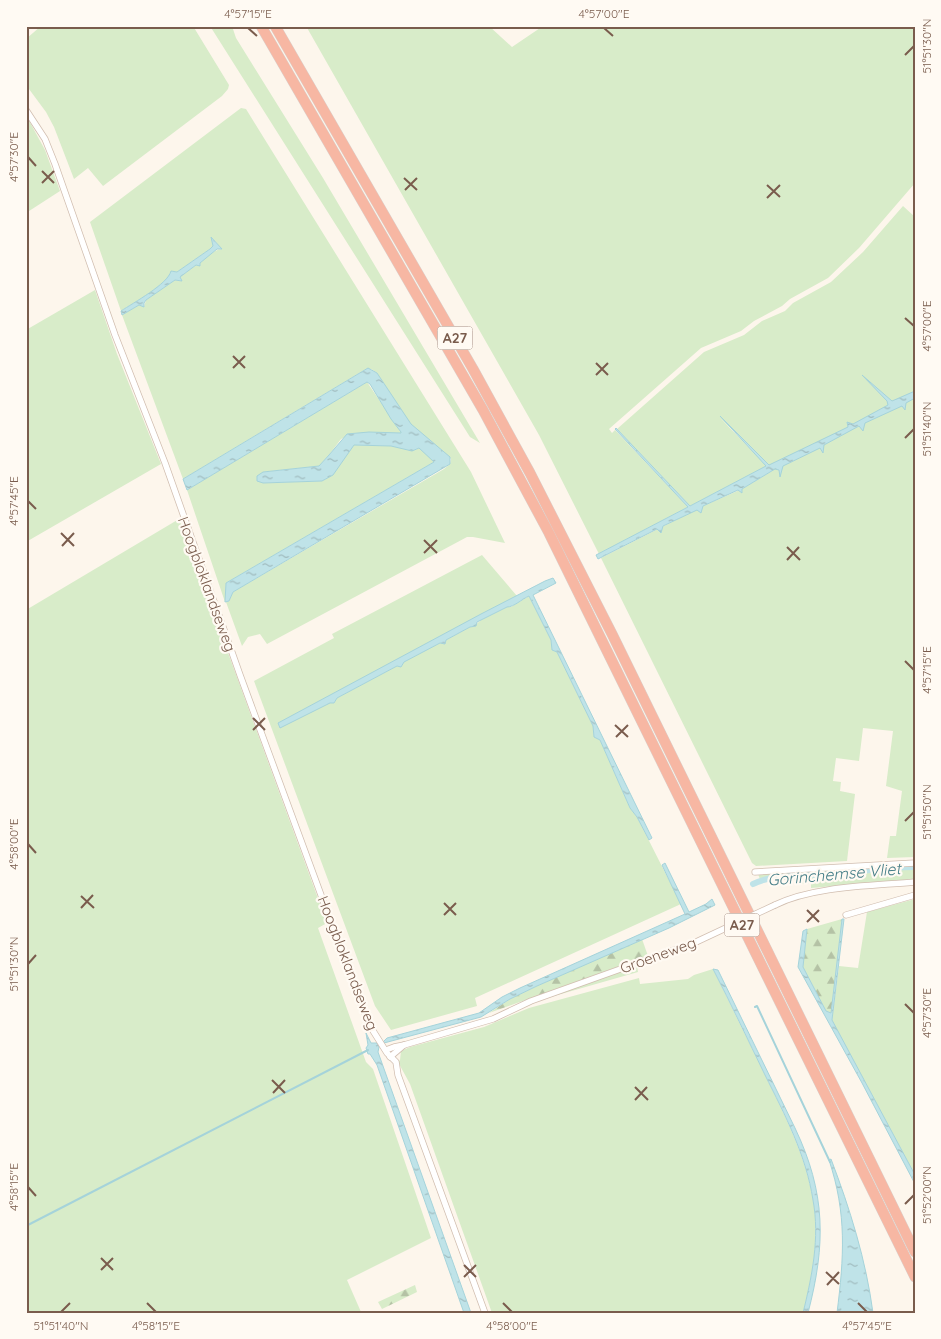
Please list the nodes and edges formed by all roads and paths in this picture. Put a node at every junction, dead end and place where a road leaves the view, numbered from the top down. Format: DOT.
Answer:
graph roads {
  1 [pos="254,26"];
  2 [pos="261,26"];
  3 [pos="275,26"];
  4 [pos="308,109"];
  5 [pos="26,110"];
  6 [pos="915,863"];
  7 [pos="755,872"];
  8 [pos="915,882"];
  9 [pos="915,895"];
  10 [pos="846,915"];
  11 [pos="404,1045"];
  12 [pos="384,1049"];
  13 [pos="390,1057"];
  14 [pos="915,1252"];
  15 [pos="915,1277"];
  16 [pos="485,1313"];
  1 -- 4 [label="highway, A27"];
  2 -- 4 [label="highway, A27"];
  3 -- 14 [label="highway, A27"];
  4 -- 15 [label="highway, A27"];
  5 -- 12 [label="street, Hoogbloklandseweg"];
  6 -- 7 [label="street"];
  8 -- 11 [label="street, Groeneweg, bridge"];
  9 -- 10 [label="street"];
  11 -- 12 [label="street, Groeneweg"];
  11 -- 13 [label="street, Groeneweg"];
  12 -- 13 [label="street, Hoogbloklandseweg"];
  13 -- 16 [label="street, Hoogbloklandseweg"];
}
